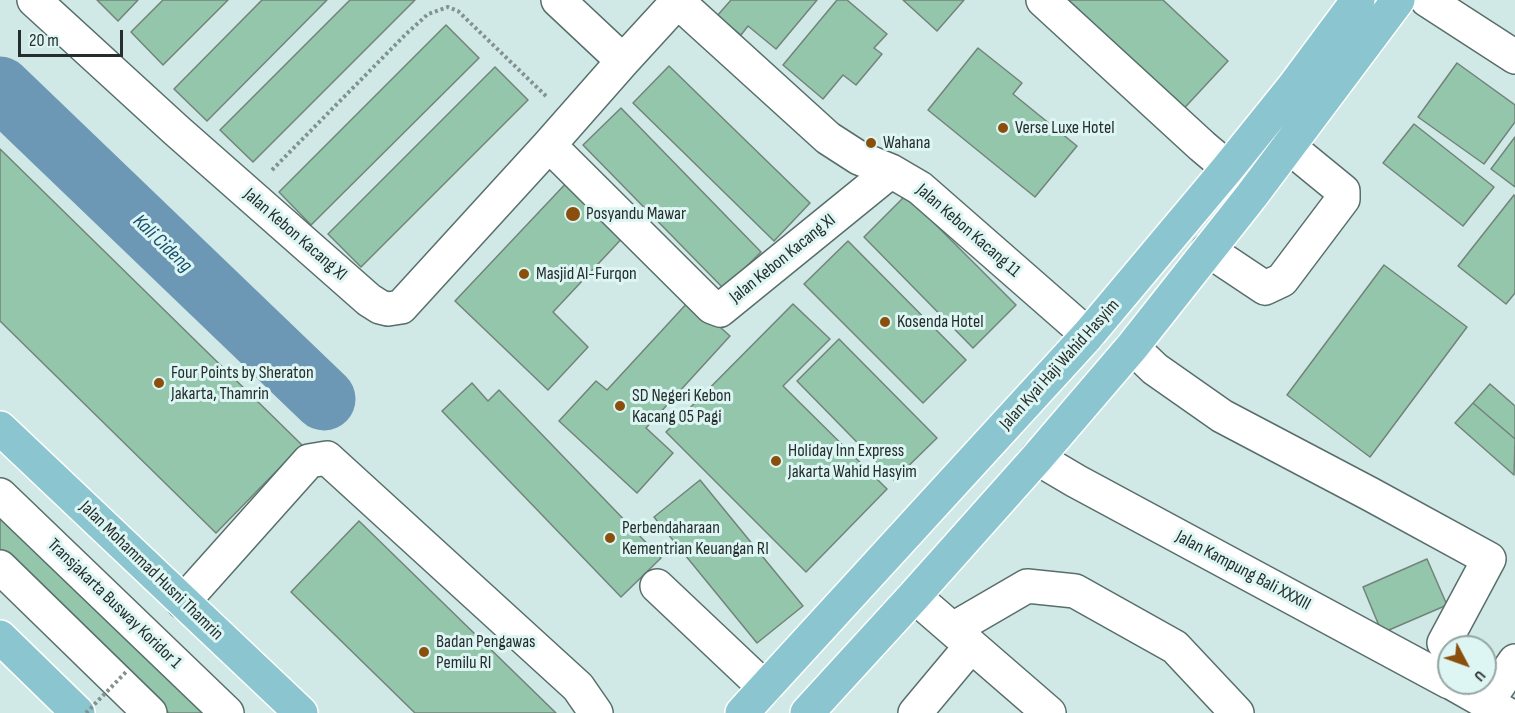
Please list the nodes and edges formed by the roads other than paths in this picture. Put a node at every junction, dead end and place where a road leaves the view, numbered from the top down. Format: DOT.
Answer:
graph roads {
  1 [pos="34,0"];
  2 [pos="558,0"];
  3 [pos="1043,0"];
  4 [pos="1358,0"];
  5 [pos="1398,0"];
  6 [pos="1427,0"];
  7 [pos="677,1"];
  8 [pos="1515,57"];
  9 [pos="623,61"];
  10 [pos="549,145"];
  11 [pos="1288,146"];
  12 [pos="1228,168"];
  13 [pos="891,171"];
  14 [pos="1208,250"];
  15 [pos="1088,335"];
  16 [pos="1132,347"];
  17 [pos="0,428"];
  18 [pos="1037,458"];
  19 [pos="0,495"];
  20 [pos="0,567"];
  21 [pos="657,586"];
  22 [pos="914,596"];
  23 [pos="183,602"];
  24 [pos="1448,635"];
  25 [pos="0,637"];
  26 [pos="962,637"];
  27 [pos="1515,661"];
  28 [pos="1437,675"];
  29 [pos="765,688"];
  30 [pos="1473,695"];
  31 [pos="1496,708"];
  32 [pos="78,713"];
  33 [pos="150,713"];
  34 [pos="227,713"];
  35 [pos="301,713"];
  36 [pos="596,713"];
  37 [pos="742,713"];
  38 [pos="807,713"];
  39 [pos="915,713"];
  40 [pos="1049,713"];
  41 [pos="1237,713"];
  1 -- 10 [label="street, Jalan Kebon Kacang XI"];
  2 -- 9 [label="street"];
  3 -- 12 [label="street"];
  4 -- 12 [label="main road, Jalan Kyai Haji Wahid Hasyim"];
  5 -- 11 [label="main road"];
  6 -- 8 [label="street"];
  7 -- 9 [label="street, Jalan Kebon Kacang XI"];
  7 -- 13 [label="street, Jalan Kebon Kacang 11"];
  9 -- 10 [label="street, Jalan Kebon Kacang XI"];
  10 -- 13 [label="street, Jalan Kebon Kacang XI"];
  11 -- 14 [label="main road"];
  11 -- 14 [label="street"];
  12 -- 15 [label="main road, Jalan Kyai Haji Wahid Hasyim"];
  13 -- 15 [label="street, Jalan Kebon Kacang 11"];
  14 -- 16 [label="main road"];
  15 -- 29 [label="main road, Jalan Kyai Haji Wahid Hasyim"];
  16 -- 18 [label="main road"];
  16 -- 24 [label="street"];
  17 -- 23 [label="main road, Jalan Mohammad Husni Thamrin"];
  18 -- 22 [label="main road"];
  18 -- 28 [label="street, Jalan Kampung Bali XXXIII"];
  19 -- 34 [label="street, Transjakarta Busway Koridor 1"];
  20 -- 33 [label="street"];
  21 -- 29 [label="street"];
  22 -- 26 [label="street"];
  22 -- 38 [label="main road"];
  23 -- 35 [label="main road, Jalan Mohammad Husni Thamrin"];
  23 -- 36 [label="street"];
  25 -- 32 [label="main road"];
  26 -- 39 [label="street"];
  26 -- 40 [label="street"];
  26 -- 41 [label="street"];
  27 -- 31 [label="street"];
  29 -- 37 [label="main road, Jalan Kyai Haji Wahid Hasyim"];
  30 -- 31 [label="street, Jalan Kampung Bali XXXIII"];
}
